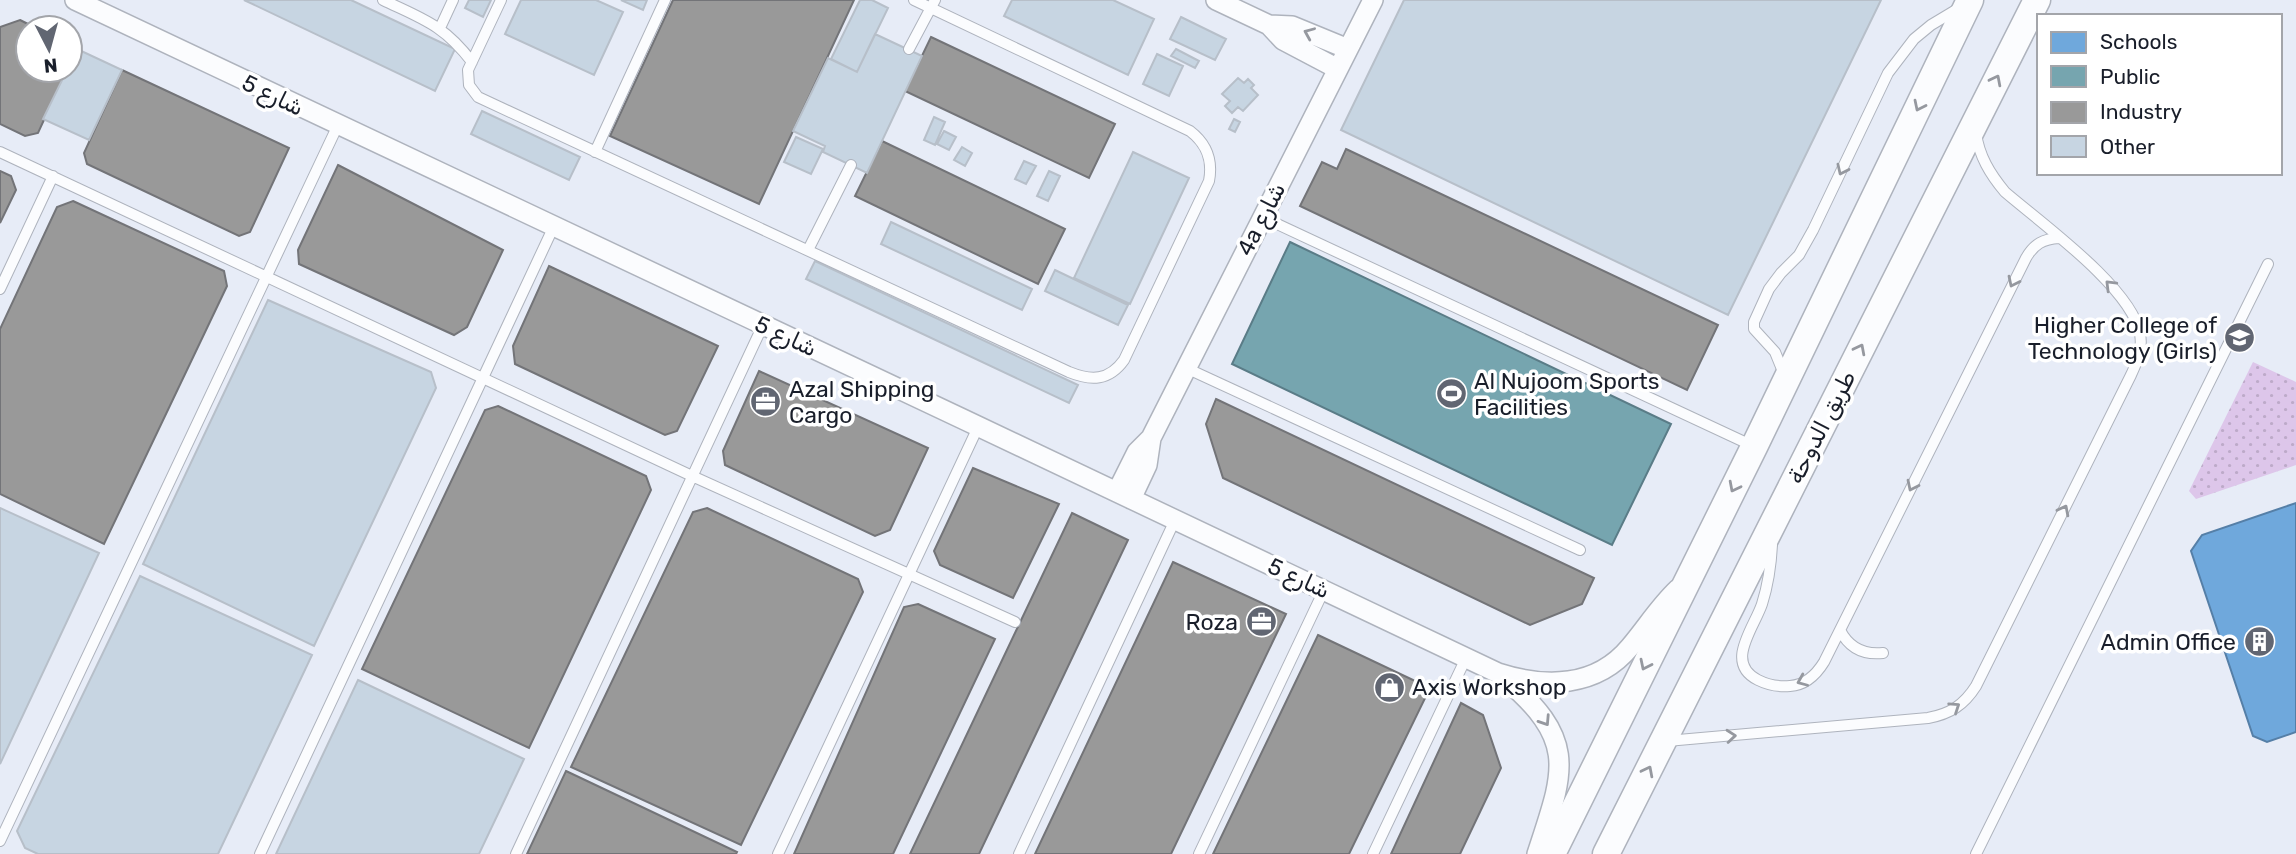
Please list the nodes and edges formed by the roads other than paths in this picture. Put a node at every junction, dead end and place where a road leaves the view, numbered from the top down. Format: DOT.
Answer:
graph roads {
  1 [pos="75,0"];
  2 [pos="383,0"];
  3 [pos="453,0"];
  4 [pos="501,0"];
  5 [pos="665,0"];
  6 [pos="914,0"];
  7 [pos="1216,0"];
  8 [pos="1373,0"];
  9 [pos="2036,0"];
  10 [pos="1969,2"];
  11 [pos="933,4"];
  12 [pos="1269,25"];
  13 [pos="440,28"];
  14 [pos="1348,49"];
  15 [pos="909,50"];
  16 [pos="472,62"];
  17 [pos="1338,69"];
  18 [pos="1975,121"];
  19 [pos="338,125"];
  20 [pos="0,152"];
  21 [pos="595,152"];
  22 [pos="851,165"];
  23 [pos="53,176"];
  24 [pos="1262,217"];
  25 [pos="554,226"];
  26 [pos="2059,238"];
  27 [pos="808,250"];
  28 [pos="2268,264"];
  29 [pos="267,277"];
  30 [pos="0,289"];
  31 [pos="763,325"];
  32 [pos="1186,368"];
  33 [pos="483,376"];
  34 [pos="1785,382"];
  35 [pos="979,425"];
  36 [pos="1754,447"];
  37 [pos="692,476"];
  38 [pos="1124,495"];
  39 [pos="1175,520"];
  40 [pos="1771,524"];
  41 [pos="1580,550"];
  42 [pos="909,574"];
  43 [pos="1686,582"];
  44 [pos="1324,590"];
  45 [pos="1015,622"];
  46 [pos="1840,630"];
  47 [pos="1884,653"];
  48 [pos="1466,657"];
  49 [pos="1497,673"];
  50 [pos="1663,742"];
  51 [pos="1631,805"];
  52 [pos="0,841"];
  53 [pos="260,854"];
  54 [pos="516,854"];
  55 [pos="778,854"];
  56 [pos="1019,854"];
  57 [pos="1199,854"];
  58 [pos="1373,854"];
  59 [pos="1537,854"];
  60 [pos="1552,854"];
  61 [pos="1606,854"];
  62 [pos="1620,854"];
  63 [pos="1976,854"];
  1 -- 19 [label="street, شارع 5"];
  2 -- 13 [label="lane"];
  3 -- 13 [label="lane"];
  4 -- 16 [label="lane"];
  5 -- 21 [label="lane"];
  6 -- 11 [label="lane"];
  7 -- 12 [label="street"];
  8 -- 14 [label="street, 4a شارع"];
  18 -- 9 [label="main road, طريق الدوحة, one-way"];
  10 -- 34 [label="main road, one-way"];
  10 -- 34 [label="lane, one-way"];
  11 -- 15 [label="lane"];
  11 -- 27 [label="lane"];
  14 -- 12 [label="street, one-way"];
  12 -- 17 [label="street"];
  13 -- 16 [label="lane"];
  14 -- 17 [label="street, 4a شارع"];
  16 -- 21 [label="lane"];
  17 -- 24 [label="street, 4a شارع"];
  18 -- 26 [label="lane"];
  40 -- 18 [label="main road, طريق الدوحة, one-way"];
  19 -- 25 [label="street, شارع 5"];
  19 -- 29 [label="lane"];
  20 -- 23 [label="lane"];
  21 -- 27 [label="lane"];
  22 -- 27 [label="lane"];
  23 -- 29 [label="lane"];
  23 -- 30 [label="lane"];
  24 -- 32 [label="street, 4a شارع"];
  24 -- 36 [label="lane"];
  25 -- 31 [label="street, شارع 5"];
  25 -- 33 [label="lane"];
  26 -- 46 [label="lane, one-way"];
  50 -- 26 [label="lane, one-way"];
  28 -- 63 [label="lane"];
  29 -- 33 [label="lane"];
  29 -- 52 [label="lane"];
  31 -- 35 [label="street, شارع 5"];
  31 -- 37 [label="lane"];
  32 -- 38 [label="street, 4a شارع"];
  32 -- 41 [label="lane"];
  33 -- 37 [label="lane"];
  33 -- 53 [label="lane"];
  34 -- 36 [label="main road"];
  35 -- 38 [label="street, شارع 5"];
  35 -- 42 [label="lane"];
  36 -- 43 [label="main road, one-way"];
  37 -- 42 [label="lane"];
  37 -- 54 [label="lane"];
  38 -- 39 [label="street, شارع 5"];
  39 -- 44 [label="street, شارع 5"];
  39 -- 56 [label="lane"];
  46 -- 40 [label="lane, one-way"];
  40 -- 50 [label="main road, طريق الدوحة"];
  42 -- 45 [label="lane"];
  42 -- 55 [label="lane"];
  43 -- 49 [label="street, شارع 5"];
  43 -- 60 [label="main road, one-way"];
  44 -- 48 [label="street, شارع 5"];
  44 -- 57 [label="lane"];
  46 -- 47 [label="lane"];
  48 -- 49 [label="street, شارع 5"];
  48 -- 58 [label="lane"];
  49 -- 59 [label="street, شارع 5, one-way"];
  51 -- 50 [label="main road, طريق الدوحة, one-way"];
  51 -- 61 [label="main road, طريق الدوحة"];
  51 -- 62 [label="main road"];
}
